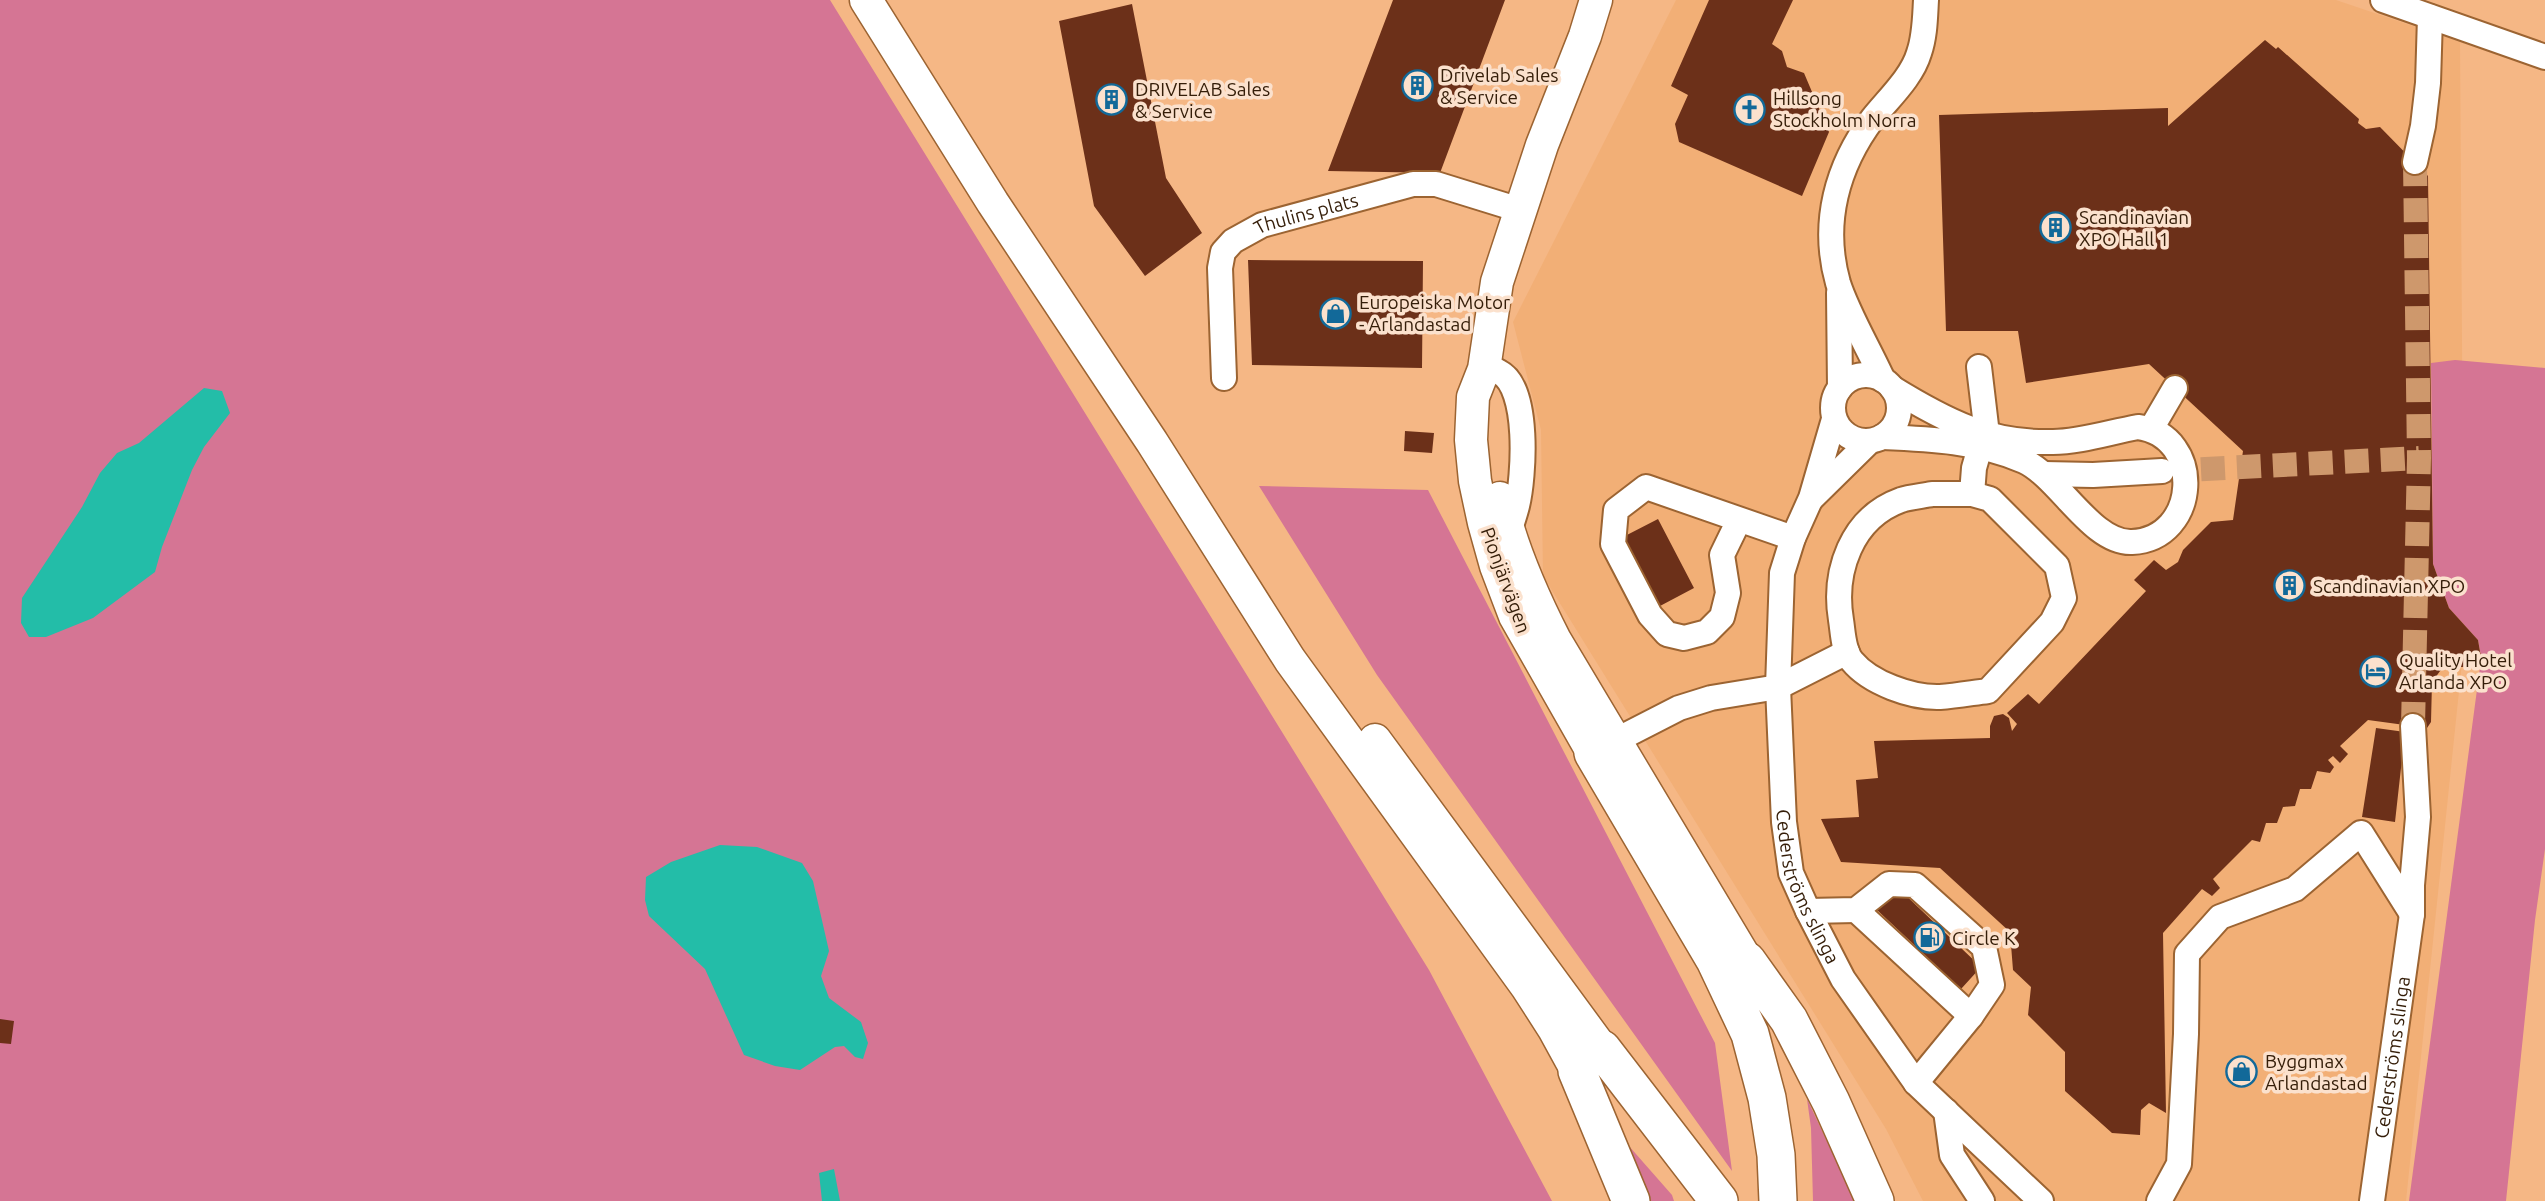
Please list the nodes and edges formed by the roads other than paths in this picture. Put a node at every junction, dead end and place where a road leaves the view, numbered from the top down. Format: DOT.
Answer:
graph roads {
  1 [pos="866,0"];
  2 [pos="1596,0"];
  3 [pos="1604,0"];
  4 [pos="1926,0"];
  5 [pos="2383,0"];
  6 [pos="2431,17"];
  7 [pos="1585,36"];
  8 [pos="2545,57"];
  9 [pos="2415,162"];
  10 [pos="1520,210"];
  11 [pos="1839,285"];
  12 [pos="1979,366"];
  13 [pos="1484,369"];
  14 [pos="1224,379"];
  15 [pos="1888,384"];
  16 [pos="2175,387"];
  17 [pos="1840,388"];
  18 [pos="1834,419"];
  19 [pos="2151,429"];
  20 [pos="1876,439"];
  21 [pos="1982,441"];
  22 [pos="2056,442"];
  23 [pos="2044,474"];
  24 [pos="1972,494"];
  25 [pos="1811,498"];
  26 [pos="1739,520"];
  27 [pos="1793,538"];
  28 [pos="1847,652"];
  29 [pos="1778,687"];
  30 [pos="2413,726"];
  31 [pos="1603,747"];
  32 [pos="1856,910"];
  33 [pos="1808,911"];
  34 [pos="2412,914"];
  35 [pos="1747,961"];
  36 [pos="1971,1016"];
  37 [pos="1590,1060"];
  38 [pos="1916,1083"];
  39 [pos="1946,1111"];
  40 [pos="1631,1201"];
  41 [pos="1719,1201"];
  42 [pos="1778,1201"];
  43 [pos="1800,1201"];
  44 [pos="1875,1201"];
  45 [pos="1982,1201"];
  46 [pos="2041,1201"];
  47 [pos="2159,1201"];
  48 [pos="2372,1201"];
  1 -- 37 [label="main road"];
  2 -- 7 [label="main road, Pionjärvägen"];
  3 -- 7 [label="main road, Pionjärvägen"];
  4 -- 11 [label="street, Cederströms slinga"];
  5 -- 6 [label="street"];
  6 -- 8 [label="street"];
  6 -- 9 [label="street"];
  7 -- 10 [label="main road, Pionjärvägen"];
  10 -- 13 [label="main road, Pionjärvägen"];
  10 -- 14 [label="street, Thulins plats"];
  11 -- 15 [label="street, Cederströms slinga"];
  11 -- 17 [label="street, Cederströms slinga"];
  12 -- 21 [label="street"];
  13 -- 31 [label="main road, Pionjärvägen"];
  13 -- 31 [label="main road, Pionjärvägen"];
  15 -- 17 [label="street"];
  15 -- 20 [label="street, Cederströms slinga"];
  15 -- 21 [label="street"];
  16 -- 19 [label="street"];
  17 -- 18 [label="street, Cederströms slinga"];
  18 -- 20 [label="street"];
  18 -- 25 [label="street, Cederströms slinga"];
  19 -- 22 [label="street"];
  19 -- 23 [label="street"];
  20 -- 21 [label="street"];
  20 -- 25 [label="street, Cederströms slinga"];
  21 -- 22 [label="street"];
  21 -- 23 [label="street"];
  21 -- 24 [label="street"];
  22 -- 23 [label="street"];
  24 -- 28 [label="street"];
  24 -- 28 [label="street"];
  25 -- 27 [label="street, Cederströms slinga"];
  26 -- 26 [label="street"];
  26 -- 27 [label="street"];
  27 -- 29 [label="street, Cederströms slinga"];
  28 -- 29 [label="street"];
  29 -- 31 [label="street"];
  29 -- 33 [label="street, Cederströms slinga"];
  30 -- 34 [label="street, Cederströms slinga"];
  31 -- 35 [label="main road, Pionjärvägen"];
  31 -- 42 [label="highway"];
  32 -- 33 [label="street"];
  32 -- 36 [label="street"];
  32 -- 36 [label="street"];
  33 -- 38 [label="street, Cederströms slinga"];
  34 -- 47 [label="street"];
  34 -- 48 [label="street, Cederströms slinga"];
  35 -- 43 [label="highway"];
  35 -- 44 [label="highway"];
  36 -- 38 [label="street"];
  37 -- 40 [label="highway"];
  37 -- 41 [label="highway"];
  38 -- 39 [label="street, Cederströms slinga"];
  39 -- 45 [label="street"];
  39 -- 46 [label="street, Cederströms slinga"];
}
